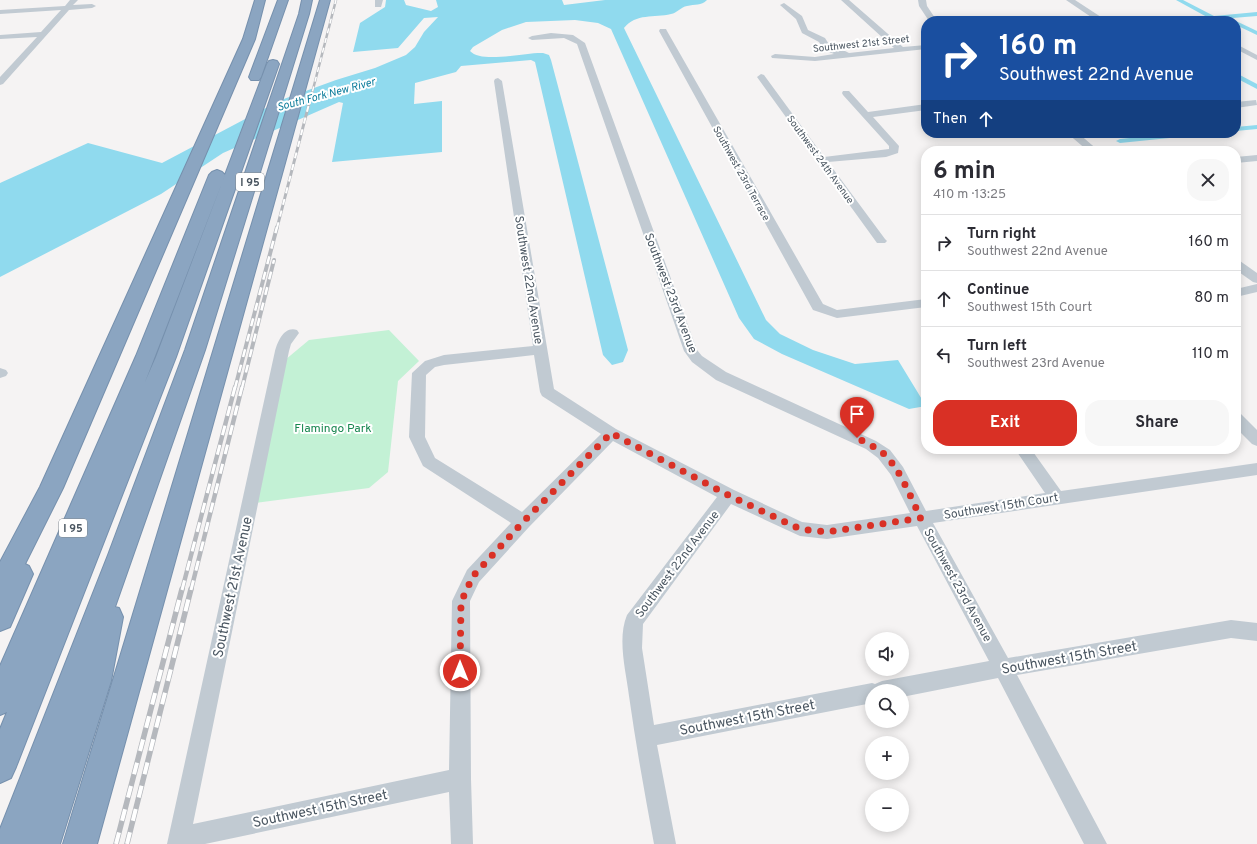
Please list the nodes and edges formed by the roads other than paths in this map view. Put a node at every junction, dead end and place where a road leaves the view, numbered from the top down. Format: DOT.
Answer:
graph roads {
  1 [pos="74,0"];
  2 [pos="260,0"];
  3 [pos="275,0"];
  4 [pos="283,0"];
  5 [pos="845,0"];
  6 [pos="922,0"];
  7 [pos="1070,0"];
  8 [pos="19,4"];
  9 [pos="784,5"];
  10 [pos="92,6"];
  11 [pos="323,6"];
  12 [pos="66,8"];
  13 [pos="296,8"];
  14 [pos="10,11"];
  15 [pos="0,12"];
  16 [pos="930,16"];
  17 [pos="1095,16"];
  18 [pos="663,31"];
  19 [pos="41,34"];
  20 [pos="0,37"];
  21 [pos="532,38"];
  22 [pos="921,48"];
  23 [pos="1241,49"];
  24 [pos="901,50"];
  25 [pos="880,52"];
  26 [pos="775,56"];
  27 [pos="1257,58"];
  28 [pos="15,65"];
  29 [pos="0,66"];
  30 [pos="761,77"];
  31 [pos="498,81"];
  32 [pos="0,82"];
  33 [pos="251,86"];
  34 [pos="846,93"];
  35 [pos="1256,103"];
  36 [pos="1241,104"];
  37 [pos="921,108"];
  38 [pos="866,115"];
  39 [pos="245,122"];
  40 [pos="1078,138"];
  41 [pos="1088,146"];
  42 [pos="1257,158"];
  43 [pos="821,160"];
  44 [pos="1241,160"];
  45 [pos="881,241"];
  46 [pos="1241,268"];
  47 [pos="1257,279"];
  48 [pos="1257,288"];
  49 [pos="1241,293"];
  50 [pos="921,306"];
  51 [pos="292,333"];
  52 [pos="539,350"];
  53 [pos="188,351"];
  54 [pos="1241,423"];
  55 [pos="611,433"];
  56 [pos="1257,440"];
  57 [pos="1026,454"];
  58 [pos="1257,469"];
  59 [pos="51,488"];
  60 [pos="728,495"];
  61 [pos="1056,497"];
  62 [pos="921,518"];
  63 [pos="523,522"];
  64 [pos="121,555"];
  65 [pos="0,588"];
  66 [pos="0,618"];
  67 [pos="1257,632"];
  68 [pos="1003,668"];
  69 [pos="909,686"];
  70 [pos="865,694"];
  71 [pos="0,700"];
  72 [pos="645,737"];
  73 [pos="0,768"];
  74 [pos="460,779"];
  75 [pos="0,837"];
  76 [pos="179,841"];
  77 [pos="11,844"];
  78 [pos="43,844"];
  79 [pos="80,844"];
  80 [pos="462,844"];
  81 [pos="665,844"];
  82 [pos="1096,844"];
  1 -- 12 [label="street"];
  2 -- 59 [label="highway"];
  3 -- 13 [label="highway"];
  4 -- 13 [label="highway"];
  5 -- 24 [label="street"];
  6 -- 16 [label="street"];
  7 -- 17 [label="street"];
  8 -- 14 [label="street"];
  9 -- 25 [label="street"];
  10 -- 12 [label="street"];
  11 -- 79 [label="highway"];
  12 -- 14 [label="street"];
  12 -- 19 [label="street"];
  13 -- 33 [label="highway"];
  13 -- 39 [label="highway"];
  13 -- 53 [label="highway"];
  14 -- 15 [label="street"];
  18 -- 50 [label="street, Southwest 23rd Terrace"];
  19 -- 20 [label="street"];
  19 -- 28 [label="street"];
  21 -- 62 [label="street, Southwest 23rd Avenue"];
  22 -- 24 [label="street, Southwest 21st Street"];
  23 -- 27 [label="street"];
  24 -- 25 [label="street, Southwest 21st Street"];
  25 -- 26 [label="street, Southwest 21st Street"];
  28 -- 29 [label="street"];
  28 -- 32 [label="street"];
  30 -- 43 [label="street, Southwest 24th Avenue"];
  31 -- 52 [label="street, Southwest 22nd Avenue"];
  34 -- 38 [label="street"];
  35 -- 36 [label="street"];
  37 -- 38 [label="street"];
  38 -- 43 [label="street"];
  39 -- 71 [label="highway, I 95"];
  39 -- 73 [label="highway"];
  40 -- 41 [label="street"];
  42 -- 44 [label="street"];
  43 -- 45 [label="street, Southwest 24th Avenue"];
  46 -- 47 [label="street"];
  48 -- 49 [label="street"];
  51 -- 76 [label="street, Southwest 21st Avenue"];
  52 -- 55 [label="street, Southwest 22nd Avenue"];
  52 -- 63 [label="street"];
  53 -- 64 [label="highway"];
  53 -- 75 [label="highway"];
  54 -- 56 [label="street"];
  55 -- 60 [label="street, Southwest 22nd Avenue"];
  55 -- 63 [label="street"];
  57 -- 61 [label="street"];
  58 -- 61 [label="street, Southwest 15th Court"];
  59 -- 65 [label="highway"];
  59 -- 66 [label="highway"];
  60 -- 62 [label="street, Southwest 15th Court"];
  60 -- 72 [label="street, Southwest 22nd Avenue"];
  61 -- 62 [label="street, Southwest 15th Court"];
  62 -- 68 [label="street, Southwest 23rd Avenue"];
  63 -- 74 [label="street"];
  64 -- 77 [label="highway"];
  64 -- 78 [label="highway"];
  67 -- 68 [label="street, Southwest 15th Street"];
  68 -- 69 [label="street, Southwest 15th Street"];
  68 -- 82 [label="street, Southwest 23rd Avenue"];
  70 -- 72 [label="street, Southwest 15th Street"];
  72 -- 81 [label="street, Southwest 22nd Avenue"];
  74 -- 76 [label="street, Southwest 15th Street"];
  74 -- 80 [label="street"];
}
